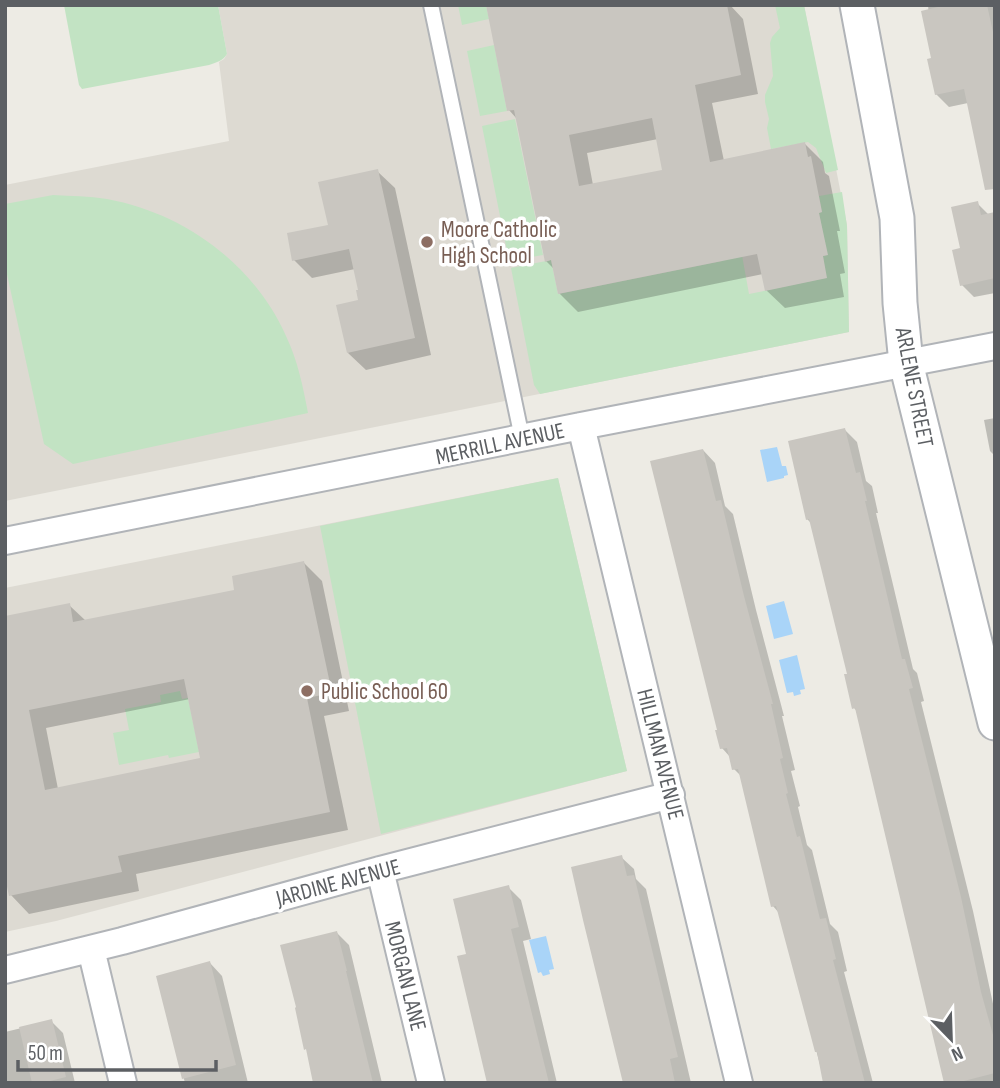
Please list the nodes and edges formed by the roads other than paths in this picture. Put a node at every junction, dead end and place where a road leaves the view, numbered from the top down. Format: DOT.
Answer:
graph roads {
  1 [pos="430,5"];
  2 [pos="857,5"];
  3 [pos="995,346"];
  4 [pos="906,363"];
  5 [pos="581,426"];
  6 [pos="522,439"];
  7 [pos="5,541"];
  8 [pos="990,683"];
  9 [pos="995,723"];
  10 [pos="671,795"];
  11 [pos="380,870"];
  12 [pos="91,949"];
  13 [pos="5,970"];
  14 [pos="123,1083"];
  15 [pos="431,1083"];
  16 [pos="739,1083"];
  1 -- 6 [label="lane"];
  2 -- 4 [label="street, ARLENE STREET"];
  3 -- 4 [label="street, MERRILL AVENUE"];
  4 -- 5 [label="street, MERRILL AVENUE"];
  4 -- 8 [label="street, ARLENE STREET"];
  5 -- 6 [label="street, MERRILL AVENUE"];
  5 -- 10 [label="street, HILLMAN AVENUE"];
  6 -- 7 [label="street, MERRILL AVENUE"];
  8 -- 9 [label="street, ARLENE STREET"];
  10 -- 11 [label="street, JARDINE AVENUE"];
  10 -- 16 [label="street, HILLMAN AVENUE"];
  11 -- 12 [label="street, JARDINE AVENUE"];
  11 -- 15 [label="street, MORGAN LANE"];
  12 -- 13 [label="street, JARDINE AVENUE"];
  12 -- 14 [label="street"];
}
